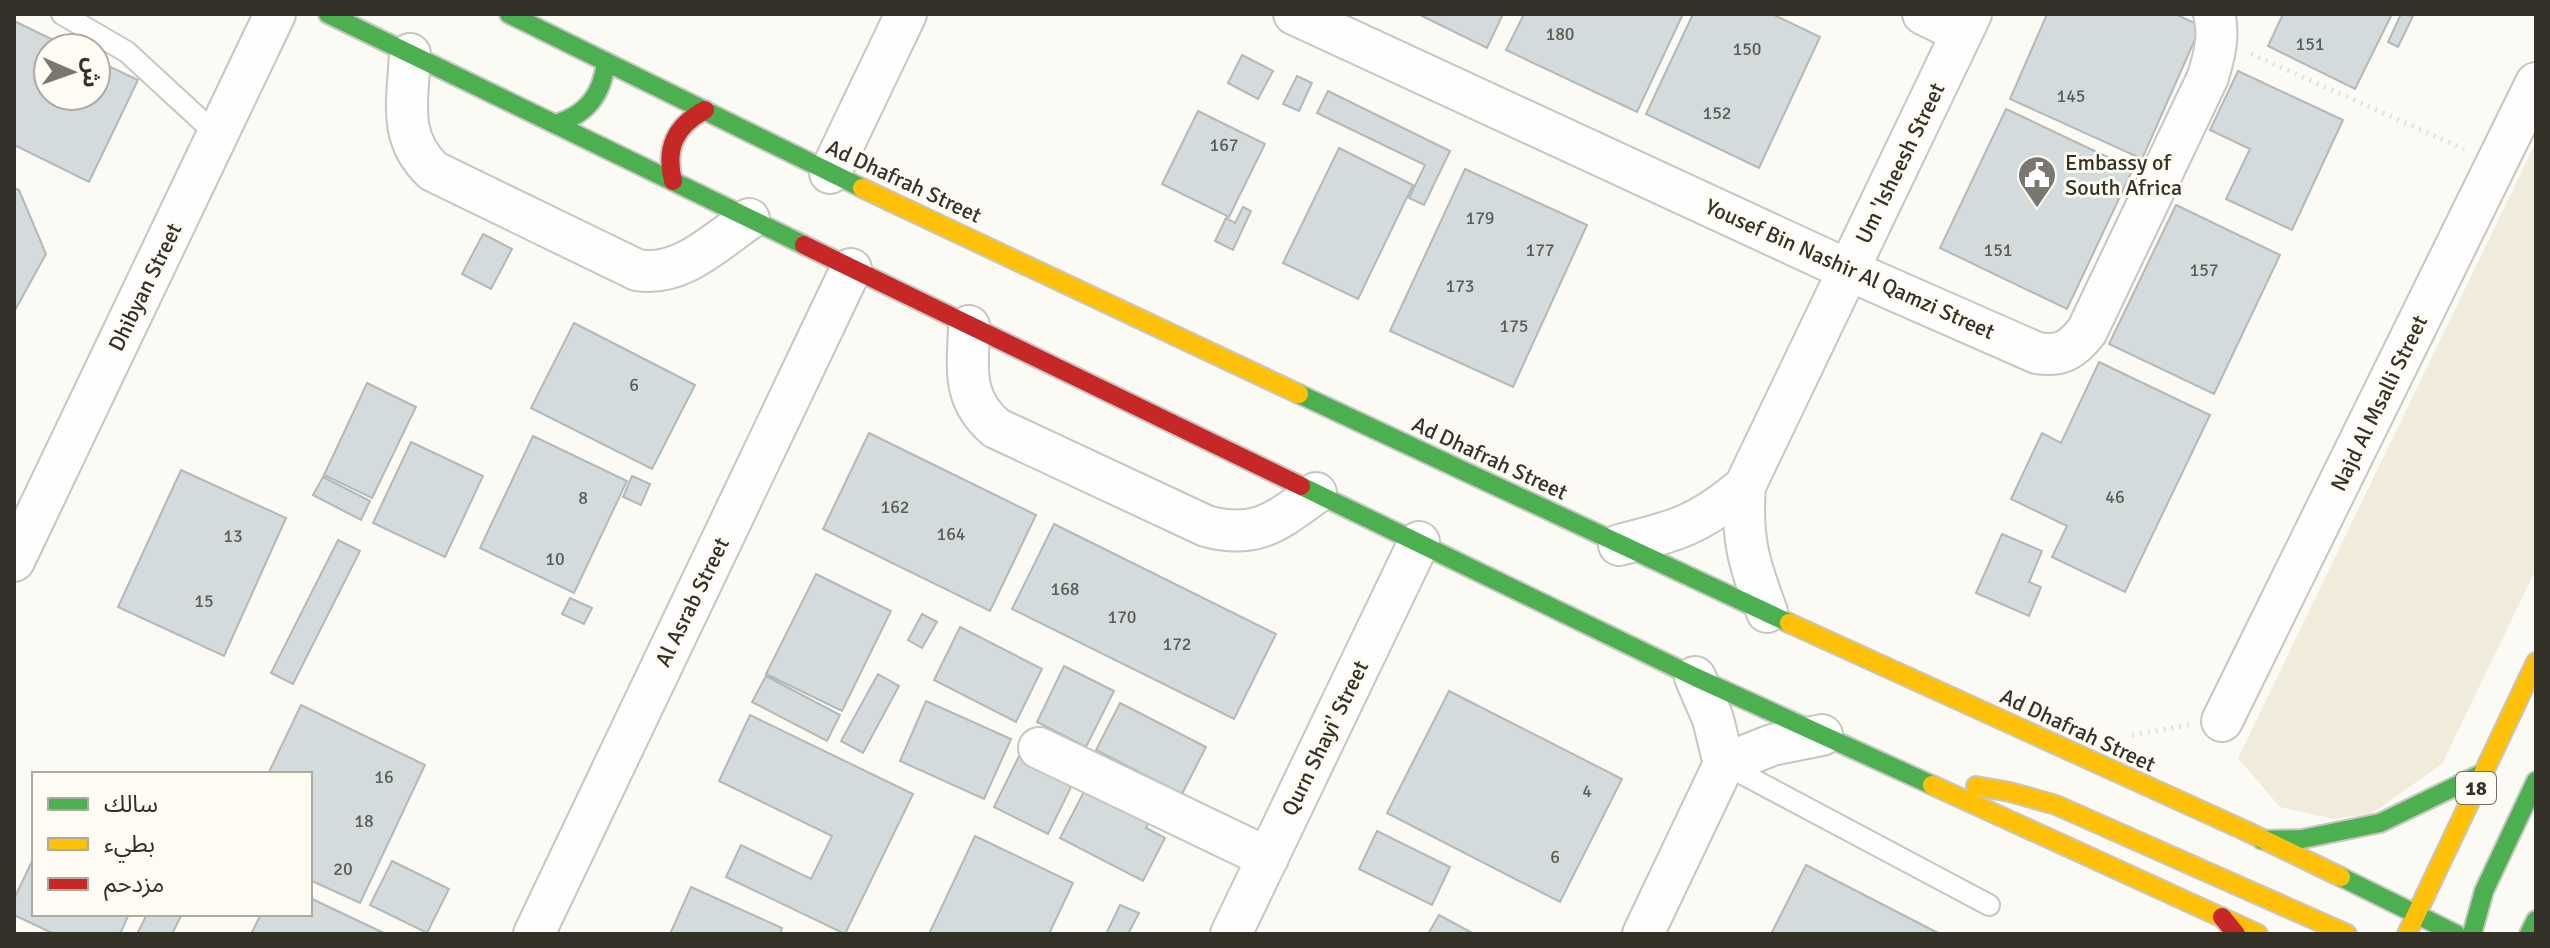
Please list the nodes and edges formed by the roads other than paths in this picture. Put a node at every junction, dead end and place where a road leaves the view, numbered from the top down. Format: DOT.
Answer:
graph roads {
  1 [pos="62,14"];
  2 [pos="275,14"];
  3 [pos="328,14"];
  4 [pos="509,14"];
  5 [pos="906,14"];
  6 [pos="1294,14"];
  7 [pos="1923,14"];
  8 [pos="2215,20"];
  9 [pos="1967,23"];
  10 [pos="410,54"];
  11 [pos="606,62"];
  12 [pos="2536,83"];
  13 [pos="705,110"];
  14 [pos="556,124"];
  15 [pos="217,135"];
  16 [pos="830,173"];
  17 [pos="673,181"];
  18 [pos="749,219"];
  19 [pos="851,269"];
  20 [pos="1848,270"];
  21 [pos="969,326"];
  22 [pos="1745,486"];
  23 [pos="1316,493"];
  24 [pos="1419,542"];
  25 [pos="1619,545"];
  26 [pos="14,561"];
  27 [pos="1767,612"];
  28 [pos="2536,662"];
  29 [pos="1695,677"];
  30 [pos="2222,721"];
  31 [pos="1822,735"];
  32 [pos="1039,748"];
  33 [pos="1724,764"];
  34 [pos="2483,773"];
  35 [pos="2536,781"];
  36 [pos="1922,782"];
  37 [pos="2262,840"];
  38 [pos="1268,858"];
  39 [pos="1989,905"];
  40 [pos="2416,914"];
  41 [pos="2222,917"];
  42 [pos="2536,920"];
  43 [pos="534,934"];
  44 [pos="1231,934"];
  45 [pos="1643,934"];
  46 [pos="2236,934"];
  47 [pos="2258,934"];
  48 [pos="2347,934"];
  49 [pos="2407,934"];
  50 [pos="2424,934"];
  51 [pos="2456,934"];
  52 [pos="2472,934"];
  53 [pos="2529,934"];
  1 -- 15 [label="lane"];
  2 -- 15 [label="street, Dhibyan Street"];
  3 -- 10 [label="main road"];
  4 -- 11 [label="main road, Ad Dhafrah Street"];
  5 -- 16 [label="street"];
  6 -- 20 [label="street, Yousef Bin Nashir Al Qamzi Street"];
  7 -- 9 [label="street"];
  8 -- 20 [label="street, Yousef Bin Nashir Al Qamzi Street"];
  9 -- 20 [label="street, Um 'Isheesh Street"];
  10 -- 14 [label="main road"];
  10 -- 18 [label="street"];
  11 -- 13 [label="main road, Ad Dhafrah Street"];
  11 -- 14 [label="main road"];
  12 -- 30 [label="street, Najd Al Msalli Street"];
  13 -- 16 [label="main road, Ad Dhafrah Street"];
  13 -- 17 [label="main road"];
  14 -- 17 [label="main road"];
  15 -- 26 [label="street, Dhibyan Street"];
  16 -- 25 [label="main road, Ad Dhafrah Street"];
  17 -- 18 [label="main road"];
  18 -- 19 [label="main road"];
  19 -- 21 [label="main road"];
  19 -- 43 [label="street, Al Asrab Street"];
  20 -- 22 [label="street, Um 'Isheesh Street"];
  21 -- 23 [label="main road"];
  21 -- 23 [label="street"];
  22 -- 25 [label="street, Um 'Isheesh Street"];
  22 -- 27 [label="street, Um 'Isheesh Street"];
  23 -- 24 [label="main road"];
  24 -- 29 [label="main road"];
  24 -- 38 [label="street, Qurn Shayi' Street"];
  25 -- 27 [label="main road, Ad Dhafrah Street"];
  27 -- 37 [label="main road, Ad Dhafrah Street"];
  28 -- 34 [label="main road, 18"];
  29 -- 31 [label="main road"];
  29 -- 33 [label="street"];
  31 -- 33 [label="street"];
  31 -- 36 [label="main road"];
  32 -- 38 [label="street"];
  33 -- 39 [label="lane"];
  33 -- 45 [label="street"];
  34 -- 37 [label="main road"];
  34 -- 40 [label="main road, 18"];
  35 -- 52 [label="main road"];
  36 -- 41 [label="main road"];
  36 -- 48 [label="main road"];
  37 -- 40 [label="main road, Ad Dhafrah Street"];
  38 -- 44 [label="street, Qurn Shayi' Street"];
  40 -- 49 [label="main road, 18"];
  40 -- 50 [label="main road"];
  40 -- 51 [label="main road, Ad Dhafrah Street"];
  41 -- 46 [label="main road"];
  41 -- 47 [label="main road"];
  42 -- 53 [label="main road"];
}
